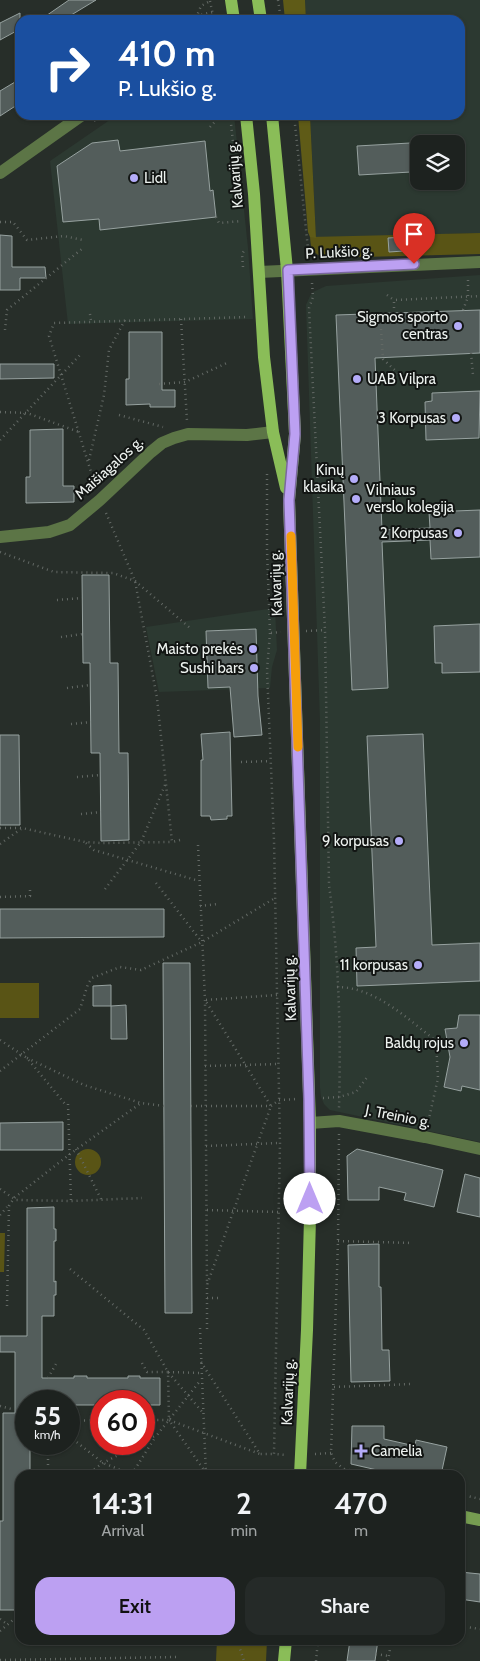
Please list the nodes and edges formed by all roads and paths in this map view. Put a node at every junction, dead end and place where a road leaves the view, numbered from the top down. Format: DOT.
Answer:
graph roads {
  1 [pos="210,0"];
  2 [pos="231,0"];
  3 [pos="258,0"];
  4 [pos="278,0"];
  5 [pos="213,12"];
  6 [pos="197,15"];
  7 [pos="200,15"];
  8 [pos="213,15"];
  9 [pos="233,15"];
  10 [pos="260,15"];
  11 [pos="280,15"];
  12 [pos="75,120"];
  13 [pos="216,120"];
  14 [pos="247,120"];
  15 [pos="273,120"];
  16 [pos="295,120"];
  17 [pos="210,127"];
  18 [pos="0,173"];
  19 [pos="216,217"];
  20 [pos="242,220"];
  21 [pos="0,222"];
  22 [pos="83,240"];
  23 [pos="83,248"];
  24 [pos="474,262"];
  25 [pos="288,270"];
  26 [pos="311,270"];
  27 [pos="259,272"];
  28 [pos="388,295"];
  29 [pos="480,296"];
  30 [pos="468,297"];
  31 [pos="394,300"];
  32 [pos="463,310"];
  33 [pos="394,313"];
  34 [pos="90,314"];
  35 [pos="250,316"];
  36 [pos="182,319"];
  37 [pos="125,320"];
  38 [pos="91,321"];
  39 [pos="5,330"];
  40 [pos="381,330"];
  41 [pos="471,354"];
  42 [pos="80,355"];
  43 [pos="227,363"];
  44 [pos="473,375"];
  45 [pos="62,376"];
  46 [pos="402,377"];
  47 [pos="185,382"];
  48 [pos="159,384"];
  49 [pos="0,412"];
  50 [pos="27,413"];
  51 [pos="119,415"];
  52 [pos="79,432"];
  53 [pos="273,432"];
  54 [pos="188,434"];
  55 [pos="0,440"];
  56 [pos="88,461"];
  57 [pos="266,466"];
  58 [pos="100,500"];
  59 [pos="289,500"];
  60 [pos="0,537"];
  61 [pos="0,552"];
  62 [pos="134,581"];
  63 [pos="82,598"];
  64 [pos="57,600"];
  65 [pos="270,609"];
  66 [pos="190,628"];
  67 [pos="270,633"];
  68 [pos="83,634"];
  69 [pos="61,637"];
  70 [pos="90,684"];
  71 [pos="67,688"];
  72 [pos="91,722"];
  73 [pos="71,724"];
  74 [pos="271,761"];
  75 [pos="241,762"];
  76 [pos="100,775"];
  77 [pos="77,777"];
  78 [pos="166,784"];
  79 [pos="101,812"];
  80 [pos="82,814"];
  81 [pos="0,828"];
  82 [pos="22,828"];
  83 [pos="180,840"];
  84 [pos="85,842"];
  85 [pos="141,842"];
  86 [pos="172,842"];
  87 [pos="0,844"];
  88 [pos="198,845"];
  89 [pos="127,860"];
  90 [pos="199,881"];
  91 [pos="156,883"];
  92 [pos="30,889"];
  93 [pos="105,889"];
  94 [pos="0,896"];
  95 [pos="275,898"];
  96 [pos="218,904"];
  97 [pos="200,906"];
  98 [pos="202,942"];
  99 [pos="337,987"];
  100 [pos="277,995"];
  101 [pos="205,1000"];
  102 [pos="0,1040"];
  103 [pos="22,1055"];
  104 [pos="27,1058"];
  105 [pos="245,1064"];
  106 [pos="279,1064"];
  107 [pos="205,1066"];
  108 [pos="0,1071"];
  109 [pos="368,1076"];
  110 [pos="339,1098"];
  111 [pos="279,1100"];
  112 [pos="141,1103"];
  113 [pos="164,1106"];
  114 [pos="191,1106"];
  115 [pos="206,1106"];
  116 [pos="271,1106"];
  117 [pos="432,1108"];
  118 [pos="339,1121"];
  119 [pos="310,1123"];
  120 [pos="258,1143"];
  121 [pos="280,1143"];
  122 [pos="206,1146"];
  123 [pos="76,1149"];
  124 [pos="480,1149"];
  125 [pos="70,1154"];
  126 [pos="0,1189"];
  127 [pos="14,1198"];
  128 [pos="142,1198"];
  129 [pos="101,1200"];
  130 [pos="71,1201"];
  131 [pos="8,1206"];
  132 [pos="207,1210"];
  133 [pos="234,1211"];
  134 [pos="279,1212"];
  135 [pos="0,1215"];
  136 [pos="338,1241"];
  137 [pos="413,1243"];
  138 [pos="70,1270"];
  139 [pos="207,1285"];
  140 [pos="207,1298"];
  141 [pos="219,1298"];
  142 [pos="7,1306"];
  143 [pos="200,1328"];
  144 [pos="207,1328"];
  145 [pos="200,1360"];
  146 [pos="142,1363"];
  147 [pos="56,1364"];
  148 [pos="168,1372"];
  149 [pos="201,1373"];
  150 [pos="48,1378"];
  151 [pos="201,1380"];
  152 [pos="412,1384"];
  153 [pos="334,1387"];
  154 [pos="188,1395"];
  155 [pos="0,1406"];
  156 [pos="15,1410"];
  157 [pos="204,1414"];
  158 [pos="155,1420"];
  159 [pos="169,1420"];
  160 [pos="204,1434"];
  161 [pos="156,1435"];
  162 [pos="80,1444"];
  163 [pos="331,1453"];
  164 [pos="260,1454"];
  165 [pos="274,1454"];
  166 [pos="48,1455"];
  167 [pos="117,1455"];
  168 [pos="302,1455"];
  169 [pos="103,1462"];
  170 [pos="344,1469"];
  171 [pos="48,1470"];
  172 [pos="93,1470"];
  173 [pos="122,1470"];
  174 [pos="134,1470"];
  175 [pos="203,1470"];
  176 [pos="206,1470"];
  177 [pos="300,1470"];
  178 [pos="349,1470"];
  179 [pos="465,1495"];
  180 [pos="480,1499"];
  181 [pos="465,1517"];
  182 [pos="480,1520"];
  183 [pos="15,1618"];
  184 [pos="0,1619"];
  185 [pos="8,1624"];
  186 [pos="465,1627"];
  187 [pos="480,1629"];
  188 [pos="0,1631"];
  189 [pos="239,1645"];
  190 [pos="286,1645"];
  191 [pos="318,1645"];
  192 [pos="390,1649"];
  193 [pos="376,1654"];
  194 [pos="389,1656"];
  195 [pos="176,1657"];
  196 [pos="0,1660"];
  197 [pos="244,1661"];
  198 [pos="284,1661"];
  199 [pos="316,1661"];
  200 [pos="388,1661"];
  1 -- 5 [label="path"];
  1 -- 6 [label="path"];
  2 -- 9 [label="main road"];
  3 -- 10 [label="main road"];
  4 -- 11 [label="path"];
  5 -- 7 [label="path"];
  5 -- 8 [label="path"];
  12 -- 18 [label="street"];
  13 -- 17 [label="path"];
  14 -- 27 [label="main road, Kalvarijų g."];
  15 -- 25 [label="main road, Kalvarijų g."];
  16 -- 26 [label="path"];
  19 -- 20 [label="path"];
  21 -- 22 [label="path"];
  23 -- 39 [label="path"];
  24 -- 26 [label="street, P. Lukšio g."];
  24 -- 30 [label="path"];
  25 -- 26 [label="street, P. Lukšio g."];
  25 -- 27 [label="street, P. Lukšio g."];
  25 -- 59 [label="main road, Kalvarijų g."];
  26 -- 99 [label="path"];
  27 -- 53 [label="main road, Kalvarijų g."];
  28 -- 31 [label="path"];
  29 -- 30 [label="path"];
  30 -- 31 [label="path"];
  30 -- 32 [label="path"];
  31 -- 33 [label="path"];
  34 -- 38 [label="path"];
  35 -- 36 [label="path"];
  36 -- 37 [label="path"];
  36 -- 47 [label="path"];
  37 -- 38 [label="path"];
  37 -- 56 [label="path"];
  38 -- 45 [label="path"];
  40 -- 46 [label="path"];
  41 -- 44 [label="path"];
  42 -- 45 [label="path"];
  43 -- 47 [label="path"];
  45 -- 50 [label="path"];
  45 -- 52 [label="path"];
  47 -- 48 [label="path"];
  47 -- 54 [label="path"];
  49 -- 50 [label="path"];
  50 -- 52 [label="path"];
  50 -- 55 [label="path"];
  51 -- 54 [label="path"];
  52 -- 56 [label="path"];
  53 -- 54 [label="street, Maišiagalos g."];
  53 -- 59 [label="main road, Kalvarijų g."];
  54 -- 58 [label="street, Maišiagalos g."];
  56 -- 58 [label="path"];
  57 -- 65 [label="path"];
  58 -- 60 [label="street, Maišiagalos g."];
  58 -- 62 [label="path"];
  59 -- 119 [label="main road, Kalvarijų g."];
  61 -- 62 [label="path"];
  62 -- 66 [label="path"];
  62 -- 78 [label="path"];
  63 -- 64 [label="path"];
  67 -- 74 [label="path"];
  68 -- 69 [label="path"];
  70 -- 71 [label="path"];
  72 -- 73 [label="path"];
  74 -- 75 [label="path"];
  74 -- 95 [label="path"];
  76 -- 77 [label="path"];
  78 -- 85 [label="path"];
  78 -- 86 [label="path"];
  79 -- 80 [label="path"];
  81 -- 82 [label="path"];
  82 -- 84 [label="path"];
  82 -- 87 [label="path"];
  83 -- 86 [label="path"];
  84 -- 85 [label="path"];
  84 -- 89 [label="path"];
  85 -- 86 [label="path"];
  85 -- 89 [label="path"];
  88 -- 90 [label="path"];
  89 -- 90 [label="path"];
  89 -- 93 [label="path"];
  90 -- 97 [label="path"];
  91 -- 98 [label="path"];
  92 -- 94 [label="path"];
  95 -- 98 [label="path"];
  95 -- 100 [label="path"];
  96 -- 97 [label="path"];
  97 -- 98 [label="path"];
  98 -- 101 [label="path"];
  98 -- 103 [label="path"];
  99 -- 110 [label="path"];
  99 -- 117 [label="path"];
  100 -- 101 [label="path"];
  100 -- 106 [label="path"];
  101 -- 105 [label="path"];
  101 -- 107 [label="path"];
  102 -- 103 [label="path"];
  103 -- 104 [label="path"];
  103 -- 108 [label="path"];
  104 -- 112 [label="path"];
  104 -- 125 [label="path"];
  105 -- 106 [label="path"];
  105 -- 107 [label="path"];
  105 -- 116 [label="path"];
  106 -- 111 [label="path"];
  107 -- 115 [label="path"];
  109 -- 110 [label="path"];
  110 -- 118 [label="path"];
  111 -- 116 [label="path"];
  111 -- 121 [label="path"];
  112 -- 113 [label="path"];
  112 -- 123 [label="path"];
  114 -- 115 [label="path"];
  115 -- 116 [label="path"];
  115 -- 122 [label="path"];
  116 -- 120 [label="path"];
  118 -- 119 [label="street, J. Treinio g."];
  118 -- 124 [label="street, J. Treinio g."];
  118 -- 136 [label="path"];
  119 -- 168 [label="main road, Kalvarijų g."];
  120 -- 121 [label="path"];
  120 -- 122 [label="path"];
  120 -- 133 [label="path"];
  121 -- 134 [label="path"];
  122 -- 132 [label="path"];
  123 -- 125 [label="path"];
  123 -- 129 [label="path"];
  125 -- 127 [label="path"];
  125 -- 130 [label="path"];
  126 -- 127 [label="path"];
  127 -- 130 [label="path"];
  127 -- 131 [label="path"];
  128 -- 129 [label="path"];
  129 -- 130 [label="path"];
  131 -- 135 [label="path"];
  131 -- 142 [label="path"];
  132 -- 133 [label="path"];
  132 -- 139 [label="path"];
  133 -- 134 [label="path"];
  133 -- 139 [label="path"];
  134 -- 165 [label="path"];
  136 -- 137 [label="path"];
  136 -- 153 [label="path"];
  138 -- 148 [label="path"];
  139 -- 140 [label="path"];
  140 -- 141 [label="path"];
  140 -- 144 [label="path"];
  143 -- 145 [label="path"];
  145 -- 149 [label="path"];
  145 -- 164 [label="path"];
  146 -- 148 [label="path"];
  147 -- 150 [label="path"];
  148 -- 149 [label="path"];
  148 -- 154 [label="path"];
  148 -- 159 [label="path"];
  149 -- 151 [label="path"];
  151 -- 154 [label="path"];
  151 -- 157 [label="path"];
  152 -- 153 [label="path"];
  153 -- 163 [label="path"];
  154 -- 157 [label="path"];
  154 -- 159 [label="path"];
  155 -- 156 [label="path"];
  157 -- 160 [label="path"];
  158 -- 159 [label="path"];
  159 -- 160 [label="path"];
  159 -- 161 [label="path"];
  159 -- 175 [label="path"];
  160 -- 164 [label="path"];
  160 -- 176 [label="path"];
  161 -- 174 [label="path"];
  162 -- 169 [label="path"];
  163 -- 168 [label="path"];
  163 -- 170 [label="path"];
  164 -- 165 [label="path"];
  165 -- 168 [label="path"];
  166 -- 171 [label="path"];
  167 -- 169 [label="path"];
  168 -- 177 [label="main road, Kalvarijų g."];
  169 -- 172 [label="path"];
  169 -- 173 [label="path"];
  170 -- 178 [label="path"];
  179 -- 180 [label="path"];
  181 -- 182 [label="main road"];
  183 -- 185 [label="path"];
  184 -- 185 [label="path"];
  185 -- 188 [label="path"];
  186 -- 187 [label="path"];
  189 -- 197 [label="path"];
  190 -- 198 [label="main road"];
  191 -- 199 [label="path"];
  192 -- 194 [label="path"];
  193 -- 194 [label="path"];
  194 -- 200 [label="path"];
  195 -- 196 [label="path"];
}
